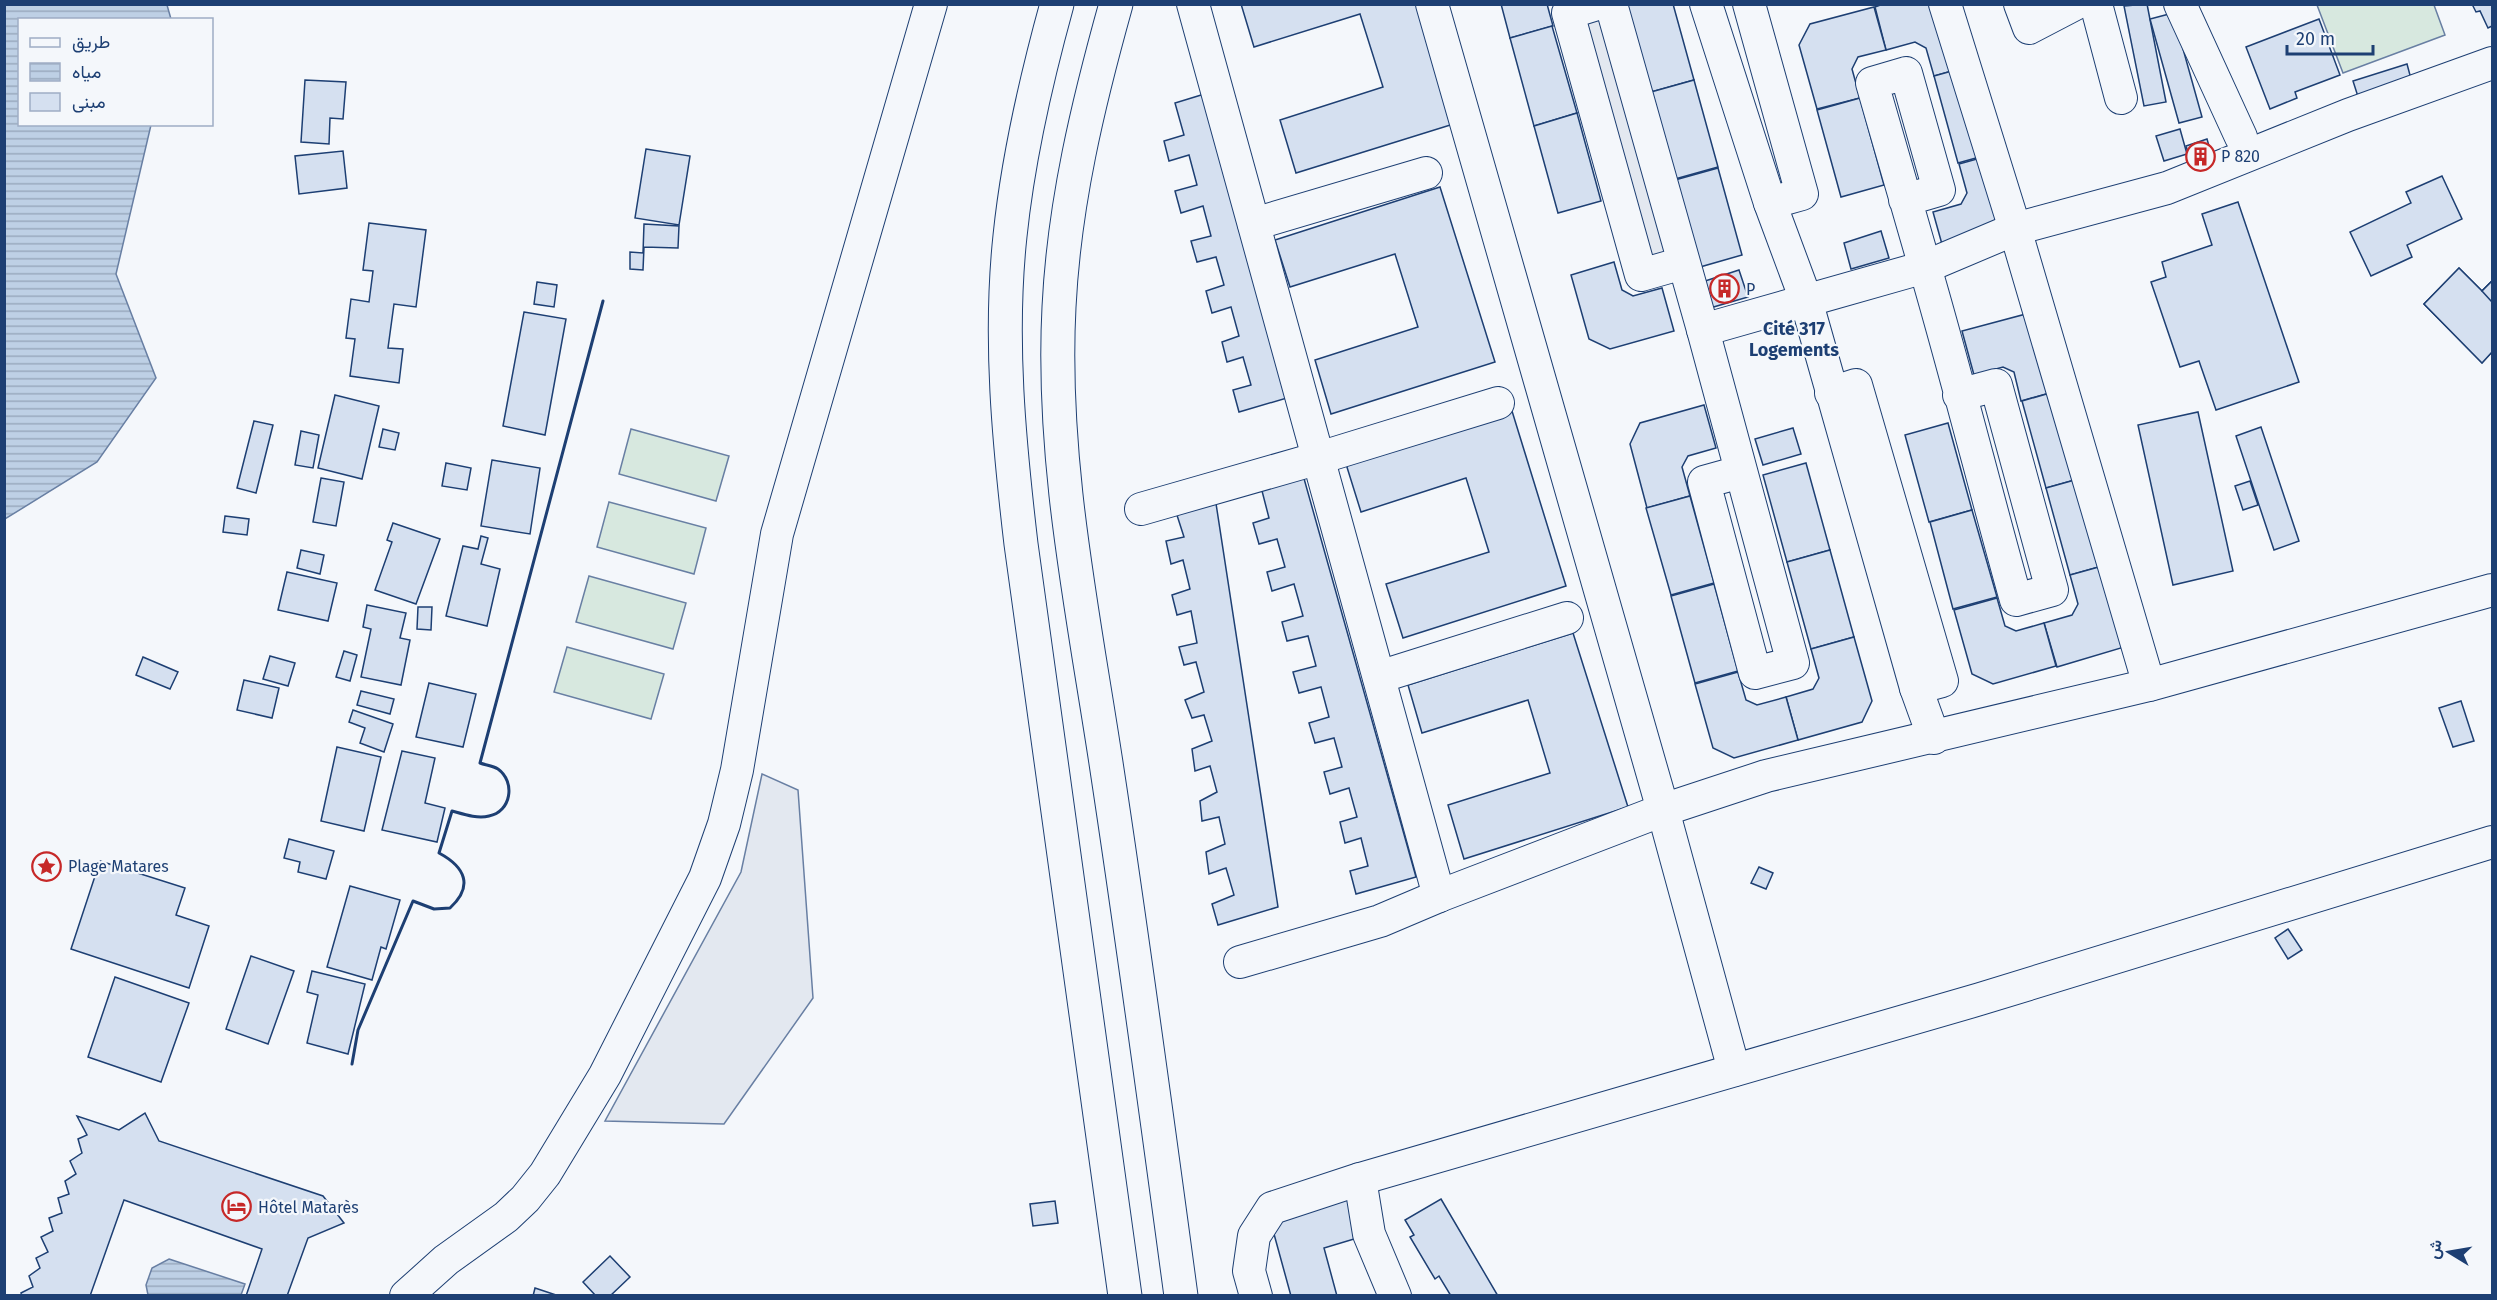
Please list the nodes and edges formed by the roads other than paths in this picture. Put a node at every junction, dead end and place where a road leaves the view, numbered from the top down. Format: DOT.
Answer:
graph roads {
  1 [pos="931,4"];
  2 [pos="1057,4"];
  3 [pos="1116,4"];
  4 [pos="1193,4"];
  5 [pos="1432,4"];
  6 [pos="1597,4"];
  7 [pos="1611,4"];
  8 [pos="1706,4"];
  9 [pos="1749,4"];
  10 [pos="1945,4"];
  11 [pos="2020,4"];
  12 [pos="2075,4"];
  13 [pos="2096,4"];
  14 [pos="2180,4"];
  15 [pos="2493,63"];
  16 [pos="2121,98"];
  17 [pos="2241,137"];
  18 [pos="1426,173"];
  19 [pos="1905,200"];
  20 [pos="1770,203"];
  21 [pos="1254,224"];
  22 [pos="2015,229"];
  23 [pos="1683,263"];
  24 [pos="1925,267"];
  25 [pos="1806,300"];
  26 [pos="1703,330"];
  27 [pos="1959,395"];
  28 [pos="1498,403"];
  29 [pos="1318,458"];
  30 [pos="1740,472"];
  31 [pos="1141,509"];
  32 [pos="2491,596"];
  33 [pos="1567,618"];
  34 [pos="1379,676"];
  35 [pos="2149,685"];
  36 [pos="1934,738"];
  37 [pos="1663,810"];
  38 [pos="2493,842"];
  39 [pos="1439,896"];
  40 [pos="1240,962"];
  41 [pos="1734,1070"];
  42 [pos="1360,1179"];
  43 [pos="406,1296"];
  44 [pos="1125,1296"];
  45 [pos="1181,1296"];
  46 [pos="1256,1296"];
  47 [pos="1395,1296"];
  1 -- 43 [label="street"];
  2 -- 44 [label="highway"];
  3 -- 45 [label="highway"];
  4 -- 21 [label="street"];
  5 -- 37 [label="street"];
  6 -- 23 [label="street"];
  7 -- 23 [label="street"];
  8 -- 20 [label="street"];
  9 -- 20 [label="street"];
  10 -- 22 [label="street"];
  11 -- 12 [label="street"];
  13 -- 16 [label="street"];
  14 -- 17 [label="street"];
  15 -- 22 [label="street"];
  18 -- 21 [label="street"];
  19 -- 24 [label="street"];
  20 -- 25 [label="street"];
  21 -- 29 [label="street"];
  22 -- 24 [label="street"];
  22 -- 35 [label="street"];
  23 -- 26 [label="street"];
  24 -- 25 [label="street"];
  24 -- 27 [label="street"];
  25 -- 26 [label="street"];
  25 -- 36 [label="street"];
  26 -- 30 [label="street"];
  27 -- 27 [label="street"];
  28 -- 29 [label="street"];
  29 -- 31 [label="street"];
  29 -- 34 [label="street"];
  30 -- 30 [label="street"];
  32 -- 35 [label="street"];
  33 -- 34 [label="street"];
  34 -- 39 [label="street"];
  35 -- 36 [label="street"];
  36 -- 37 [label="street"];
  37 -- 39 [label="street"];
  37 -- 41 [label="street"];
  38 -- 41 [label="street"];
  39 -- 40 [label="street"];
  41 -- 42 [label="street"];
  42 -- 46 [label="street"];
  42 -- 47 [label="street"];
}
